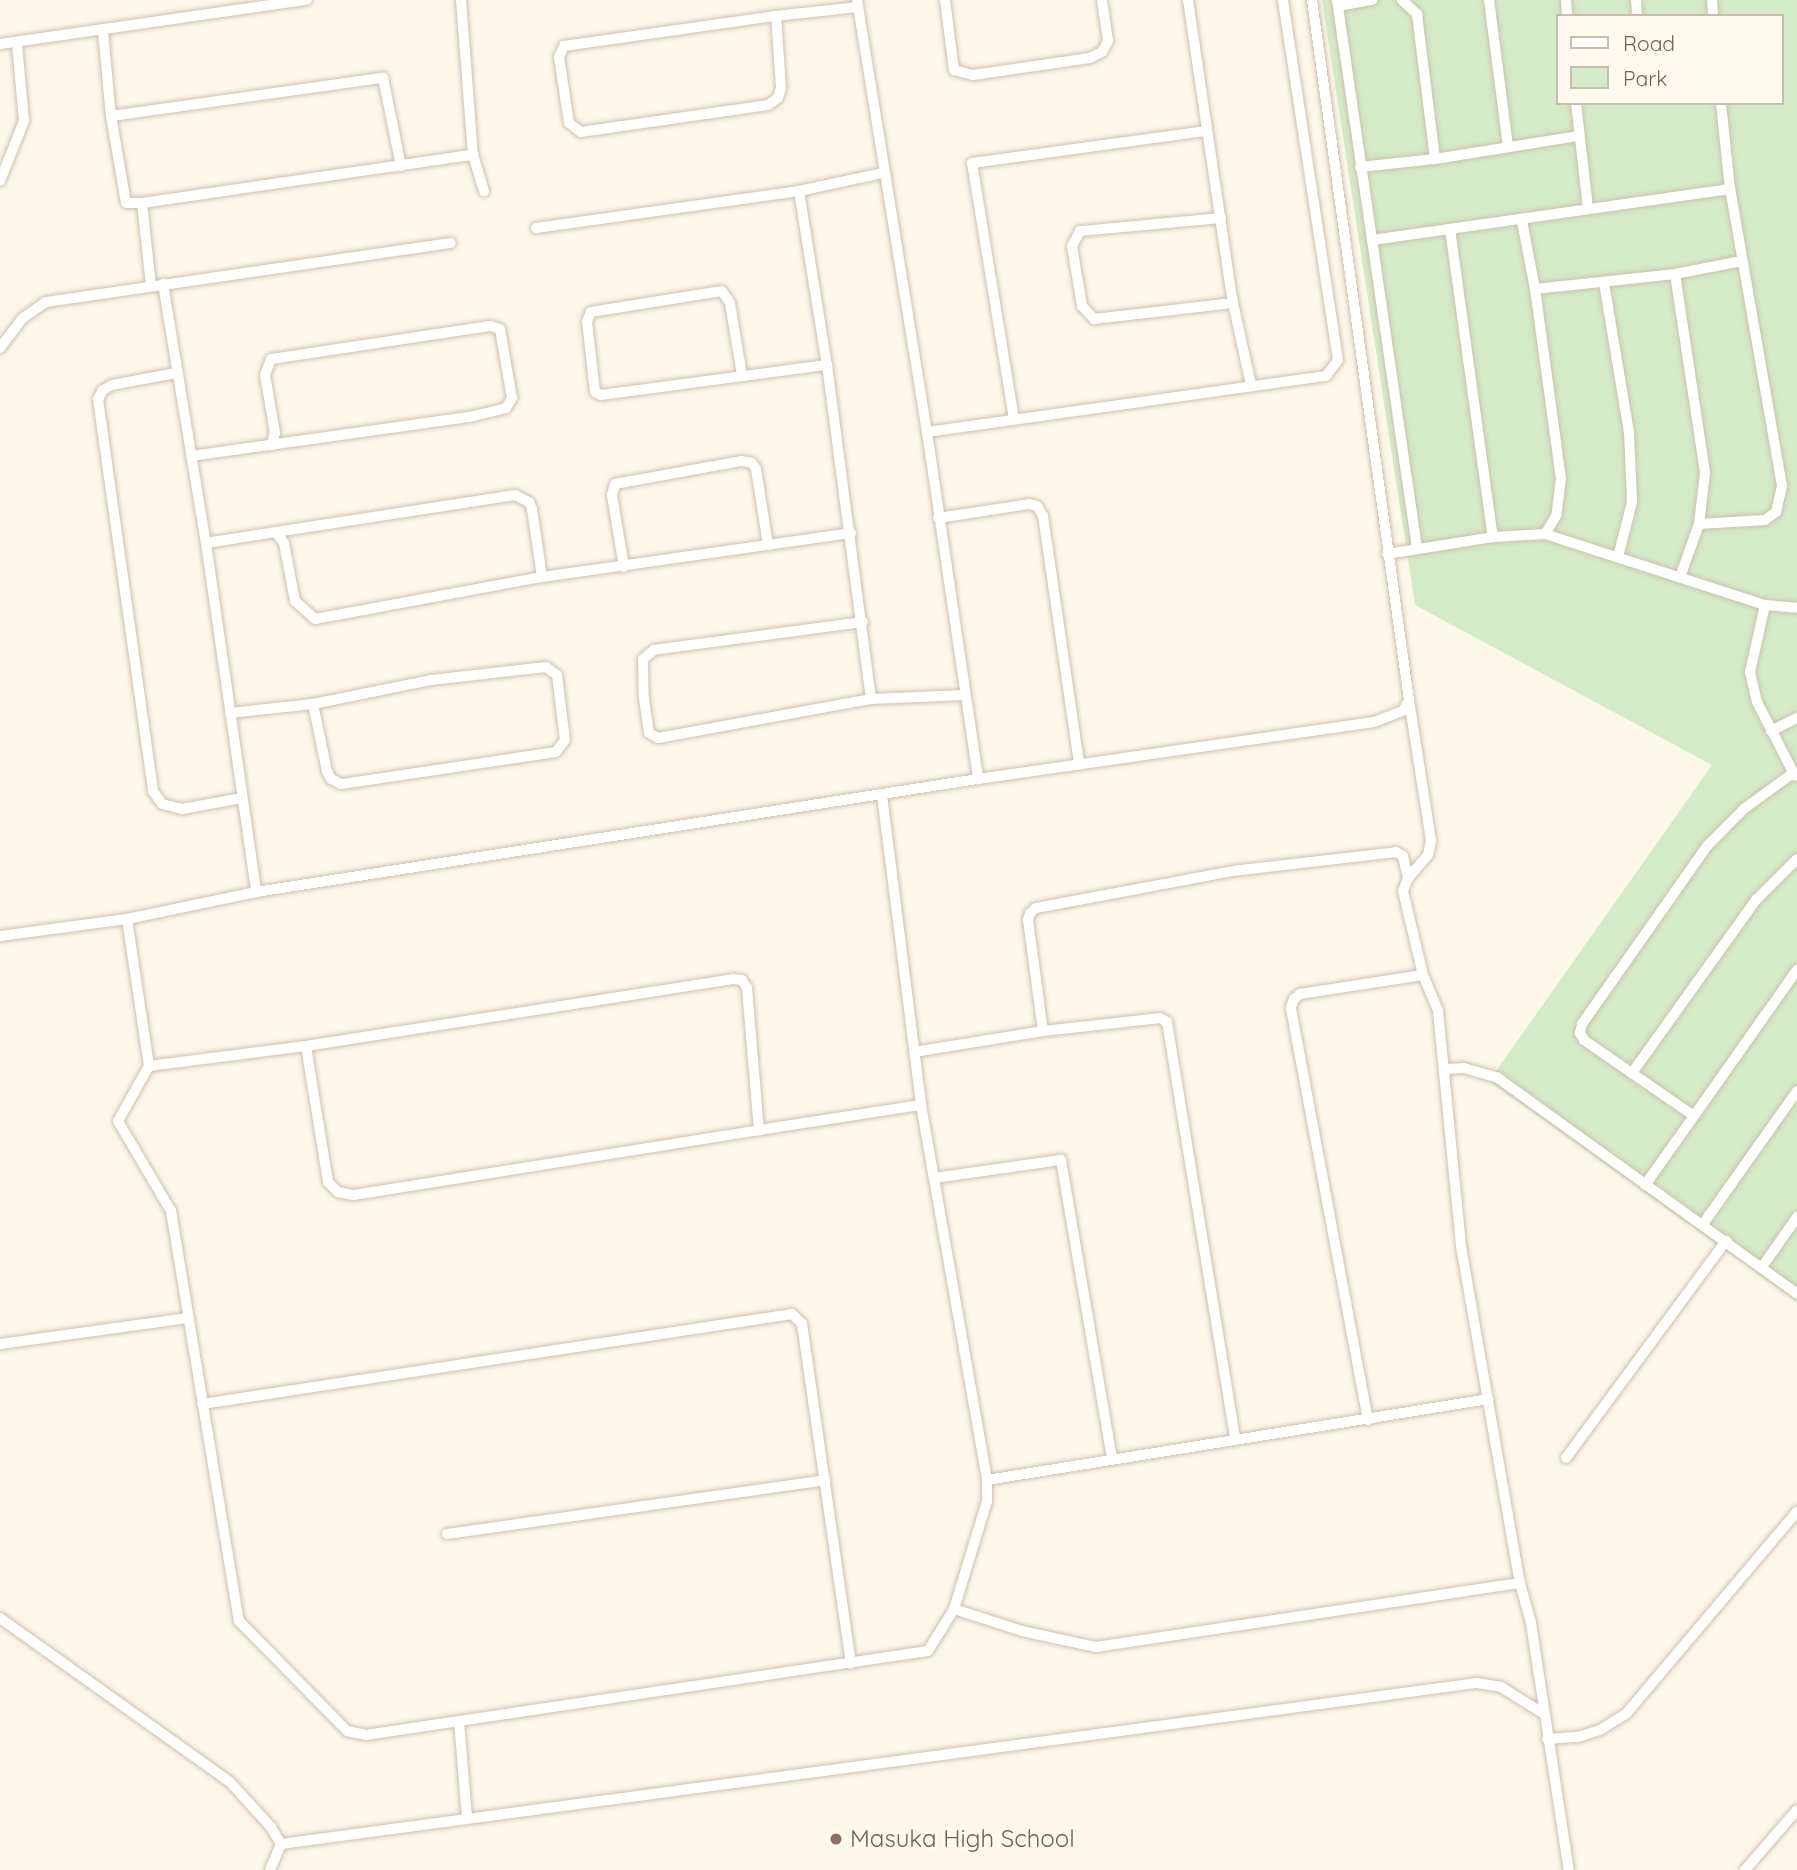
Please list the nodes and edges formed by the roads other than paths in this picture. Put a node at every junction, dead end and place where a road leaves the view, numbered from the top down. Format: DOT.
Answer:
graph roads {
  1 [pos="307,0"];
  2 [pos="461,0"];
  3 [pos="945,0"];
  4 [pos="1102,0"];
  5 [pos="1201,0"];
  6 [pos="1283,0"];
  7 [pos="1312,0"];
  8 [pos="1372,0"];
  9 [pos="1402,0"];
  10 [pos="1489,0"];
  11 [pos="1188,1"];
  12 [pos="858,3"];
  13 [pos="1337,3"];
  14 [pos="776,16"];
  15 [pos="103,32"];
  16 [pos="0,44"];
  17 [pos="18,44"];
  18 [pos="1576,105"];
  19 [pos="1721,105"];
  20 [pos="111,116"];
  21 [pos="1207,131"];
  22 [pos="1579,136"];
  23 [pos="1508,147"];
  24 [pos="473,155"];
  25 [pos="1435,159"];
  26 [pos="401,166"];
  27 [pos="1360,167"];
  28 [pos="883,173"];
  29 [pos="0,181"];
  30 [pos="1730,189"];
  31 [pos="484,191"];
  32 [pos="799,191"];
  33 [pos="142,204"];
  34 [pos="1588,209"];
  35 [pos="1221,218"];
  36 [pos="1521,221"];
  37 [pos="536,228"];
  38 [pos="1450,229"];
  39 [pos="1372,240"];
  40 [pos="451,243"];
  41 [pos="1742,261"];
  42 [pos="1675,274"];
  43 [pos="1604,283"];
  44 [pos="157,285"];
  45 [pos="1535,289"];
  46 [pos="1233,303"];
  47 [pos="0,348"];
  48 [pos="827,365"];
  49 [pos="176,373"];
  50 [pos="742,375"];
  51 [pos="1251,385"];
  52 [pos="1014,418"];
  53 [pos="927,432"];
  54 [pos="271,445"];
  55 [pos="191,456"];
  56 [pos="938,518"];
  57 [pos="1699,524"];
  58 [pos="276,532"];
  59 [pos="851,533"];
  60 [pos="1545,534"];
  61 [pos="1493,537"];
  62 [pos="206,543"];
  63 [pos="768,545"];
  64 [pos="1417,548"];
  65 [pos="1387,554"];
  66 [pos="1618,556"];
  67 [pos="624,567"];
  68 [pos="1679,576"];
  69 [pos="542,577"];
  70 [pos="1765,605"];
  71 [pos="1797,608"];
  72 [pos="863,622"];
  73 [pos="965,695"];
  74 [pos="871,699"];
  75 [pos="1409,700"];
  76 [pos="313,704"];
  77 [pos="230,713"];
  78 [pos="1797,718"];
  79 [pos="1771,731"];
  80 [pos="1079,764"];
  81 [pos="1795,776"];
  82 [pos="978,779"];
  83 [pos="882,795"];
  84 [pos="243,797"];
  85 [pos="1797,859"];
  86 [pos="1408,878"];
  87 [pos="256,892"];
  88 [pos="127,919"];
  89 [pos="0,936"];
  90 [pos="1797,970"];
  91 [pos="1423,975"];
  92 [pos="1043,1031"];
  93 [pos="306,1046"];
  94 [pos="914,1052"];
  95 [pos="149,1066"];
  96 [pos="1446,1069"];
  97 [pos="1632,1073"];
  98 [pos="1797,1091"];
  99 [pos="921,1104"];
  100 [pos="1694,1116"];
  101 [pos="759,1130"];
  102 [pos="934,1178"];
  103 [pos="1645,1185"];
  104 [pos="1797,1217"];
  105 [pos="1703,1224"];
  106 [pos="1726,1241"];
  107 [pos="1762,1267"];
  108 [pos="1797,1294"];
  109 [pos="188,1318"];
  110 [pos="0,1344"];
  111 [pos="1489,1399"];
  112 [pos="202,1404"];
  113 [pos="1368,1420"];
  114 [pos="1235,1439"];
  115 [pos="1111,1458"];
  116 [pos="1566,1458"];
  117 [pos="825,1480"];
  118 [pos="987,1480"];
  119 [pos="1797,1512"];
  120 [pos="447,1534"];
  121 [pos="1520,1583"];
  122 [pos="954,1609"];
  123 [pos="0,1618"];
  124 [pos="851,1663"];
  125 [pos="1544,1714"];
  126 [pos="459,1721"];
  127 [pos="1547,1739"];
  128 [pos="1797,1810"];
  129 [pos="467,1818"];
  130 [pos="281,1844"];
  131 [pos="270,1870"];
  132 [pos="1569,1870"];
  133 [pos="1745,1870"];
  1 -- 15 [label="street"];
  2 -- 24 [label="street"];
  3 -- 4 [label="street"];
  5 -- 11 [label="street"];
  6 -- 51 [label="street"];
  7 -- 65 [label="street"];
  8 -- 13 [label="street"];
  9 -- 25 [label="street"];
  10 -- 23 [label="street"];
  11 -- 21 [label="street"];
  12 -- 14 [label="street"];
  12 -- 28 [label="street"];
  13 -- 27 [label="street"];
  14 -- 14 [label="street"];
  15 -- 17 [label="street"];
  15 -- 20 [label="street"];
  16 -- 17 [label="street"];
  17 -- 29 [label="street"];
  18 -- 22 [label="street"];
  19 -- 30 [label="street"];
  20 -- 26 [label="street"];
  20 -- 33 [label="street"];
  21 -- 35 [label="street"];
  21 -- 52 [label="street"];
  22 -- 23 [label="street"];
  22 -- 34 [label="street"];
  23 -- 25 [label="street"];
  24 -- 26 [label="street"];
  24 -- 31 [label="street"];
  25 -- 27 [label="street"];
  26 -- 33 [label="street"];
  27 -- 39 [label="street"];
  28 -- 32 [label="street"];
  28 -- 53 [label="street"];
  30 -- 34 [label="street"];
  30 -- 41 [label="street"];
  32 -- 37 [label="street"];
  32 -- 48 [label="street"];
  33 -- 44 [label="street"];
  34 -- 36 [label="street"];
  35 -- 46 [label="street"];
  35 -- 46 [label="street"];
  36 -- 38 [label="street"];
  36 -- 45 [label="street"];
  38 -- 39 [label="street"];
  38 -- 61 [label="street"];
  39 -- 64 [label="street"];
  40 -- 44 [label="street"];
  41 -- 42 [label="street"];
  41 -- 57 [label="street"];
  42 -- 43 [label="street"];
  42 -- 57 [label="street"];
  43 -- 45 [label="street"];
  43 -- 66 [label="street"];
  44 -- 47 [label="street"];
  44 -- 49 [label="street"];
  45 -- 60 [label="street"];
  46 -- 51 [label="street"];
  48 -- 50 [label="street"];
  48 -- 59 [label="street"];
  49 -- 55 [label="street"];
  49 -- 84 [label="street"];
  50 -- 50 [label="street"];
  51 -- 52 [label="street"];
  52 -- 53 [label="street"];
  53 -- 56 [label="street"];
  54 -- 54 [label="street"];
  54 -- 55 [label="street"];
  55 -- 62 [label="street"];
  56 -- 73 [label="street"];
  56 -- 80 [label="street"];
  57 -- 68 [label="street"];
  58 -- 62 [label="street"];
  58 -- 69 [label="street"];
  58 -- 69 [label="street"];
  59 -- 63 [label="street"];
  59 -- 72 [label="street"];
  60 -- 61 [label="street"];
  60 -- 66 [label="street"];
  61 -- 64 [label="street"];
  62 -- 77 [label="street"];
  63 -- 67 [label="street"];
  63 -- 67 [label="street"];
  64 -- 65 [label="street"];
  65 -- 75 [label="street"];
  66 -- 68 [label="street"];
  67 -- 69 [label="street"];
  68 -- 70 [label="street"];
  70 -- 71 [label="street"];
  70 -- 79 [label="street"];
  72 -- 74 [label="street"];
  72 -- 74 [label="street"];
  73 -- 74 [label="street"];
  73 -- 82 [label="street"];
  75 -- 80 [label="street"];
  75 -- 86 [label="street"];
  76 -- 76 [label="street"];
  76 -- 77 [label="street"];
  77 -- 84 [label="street"];
  78 -- 79 [label="street"];
  79 -- 81 [label="street"];
  80 -- 82 [label="street"];
  81 -- 97 [label="street"];
  82 -- 83 [label="street"];
  83 -- 87 [label="street"];
  83 -- 94 [label="street"];
  84 -- 87 [label="street"];
  85 -- 97 [label="street"];
  86 -- 91 [label="street"];
  86 -- 92 [label="street"];
  87 -- 88 [label="street"];
  88 -- 89 [label="street"];
  88 -- 95 [label="street"];
  90 -- 100 [label="street"];
  91 -- 96 [label="street"];
  91 -- 113 [label="street"];
  92 -- 94 [label="street"];
  92 -- 114 [label="street"];
  93 -- 95 [label="street"];
  93 -- 101 [label="street"];
  93 -- 101 [label="street"];
  94 -- 99 [label="street"];
  95 -- 109 [label="street"];
  96 -- 103 [label="street"];
  96 -- 111 [label="street"];
  97 -- 100 [label="street"];
  98 -- 105 [label="street"];
  99 -- 101 [label="street"];
  99 -- 102 [label="street"];
  100 -- 103 [label="street"];
  102 -- 115 [label="street"];
  102 -- 118 [label="street"];
  103 -- 105 [label="street"];
  104 -- 107 [label="street"];
  105 -- 106 [label="street"];
  106 -- 107 [label="street"];
  106 -- 116 [label="street"];
  107 -- 108 [label="street"];
  109 -- 110 [label="street"];
  109 -- 112 [label="street"];
  111 -- 113 [label="street"];
  111 -- 121 [label="street"];
  112 -- 117 [label="street"];
  112 -- 126 [label="street"];
  113 -- 114 [label="street"];
  114 -- 115 [label="street"];
  115 -- 118 [label="street"];
  117 -- 120 [label="street"];
  117 -- 124 [label="street"];
  118 -- 122 [label="street"];
  119 -- 127 [label="street"];
  121 -- 122 [label="street"];
  121 -- 125 [label="street"];
  122 -- 124 [label="street"];
  123 -- 130 [label="street"];
  124 -- 126 [label="street"];
  125 -- 127 [label="street"];
  125 -- 129 [label="street"];
  126 -- 129 [label="street"];
  127 -- 132 [label="street"];
  128 -- 133 [label="street"];
  129 -- 130 [label="street"];
  130 -- 131 [label="street"];
}
